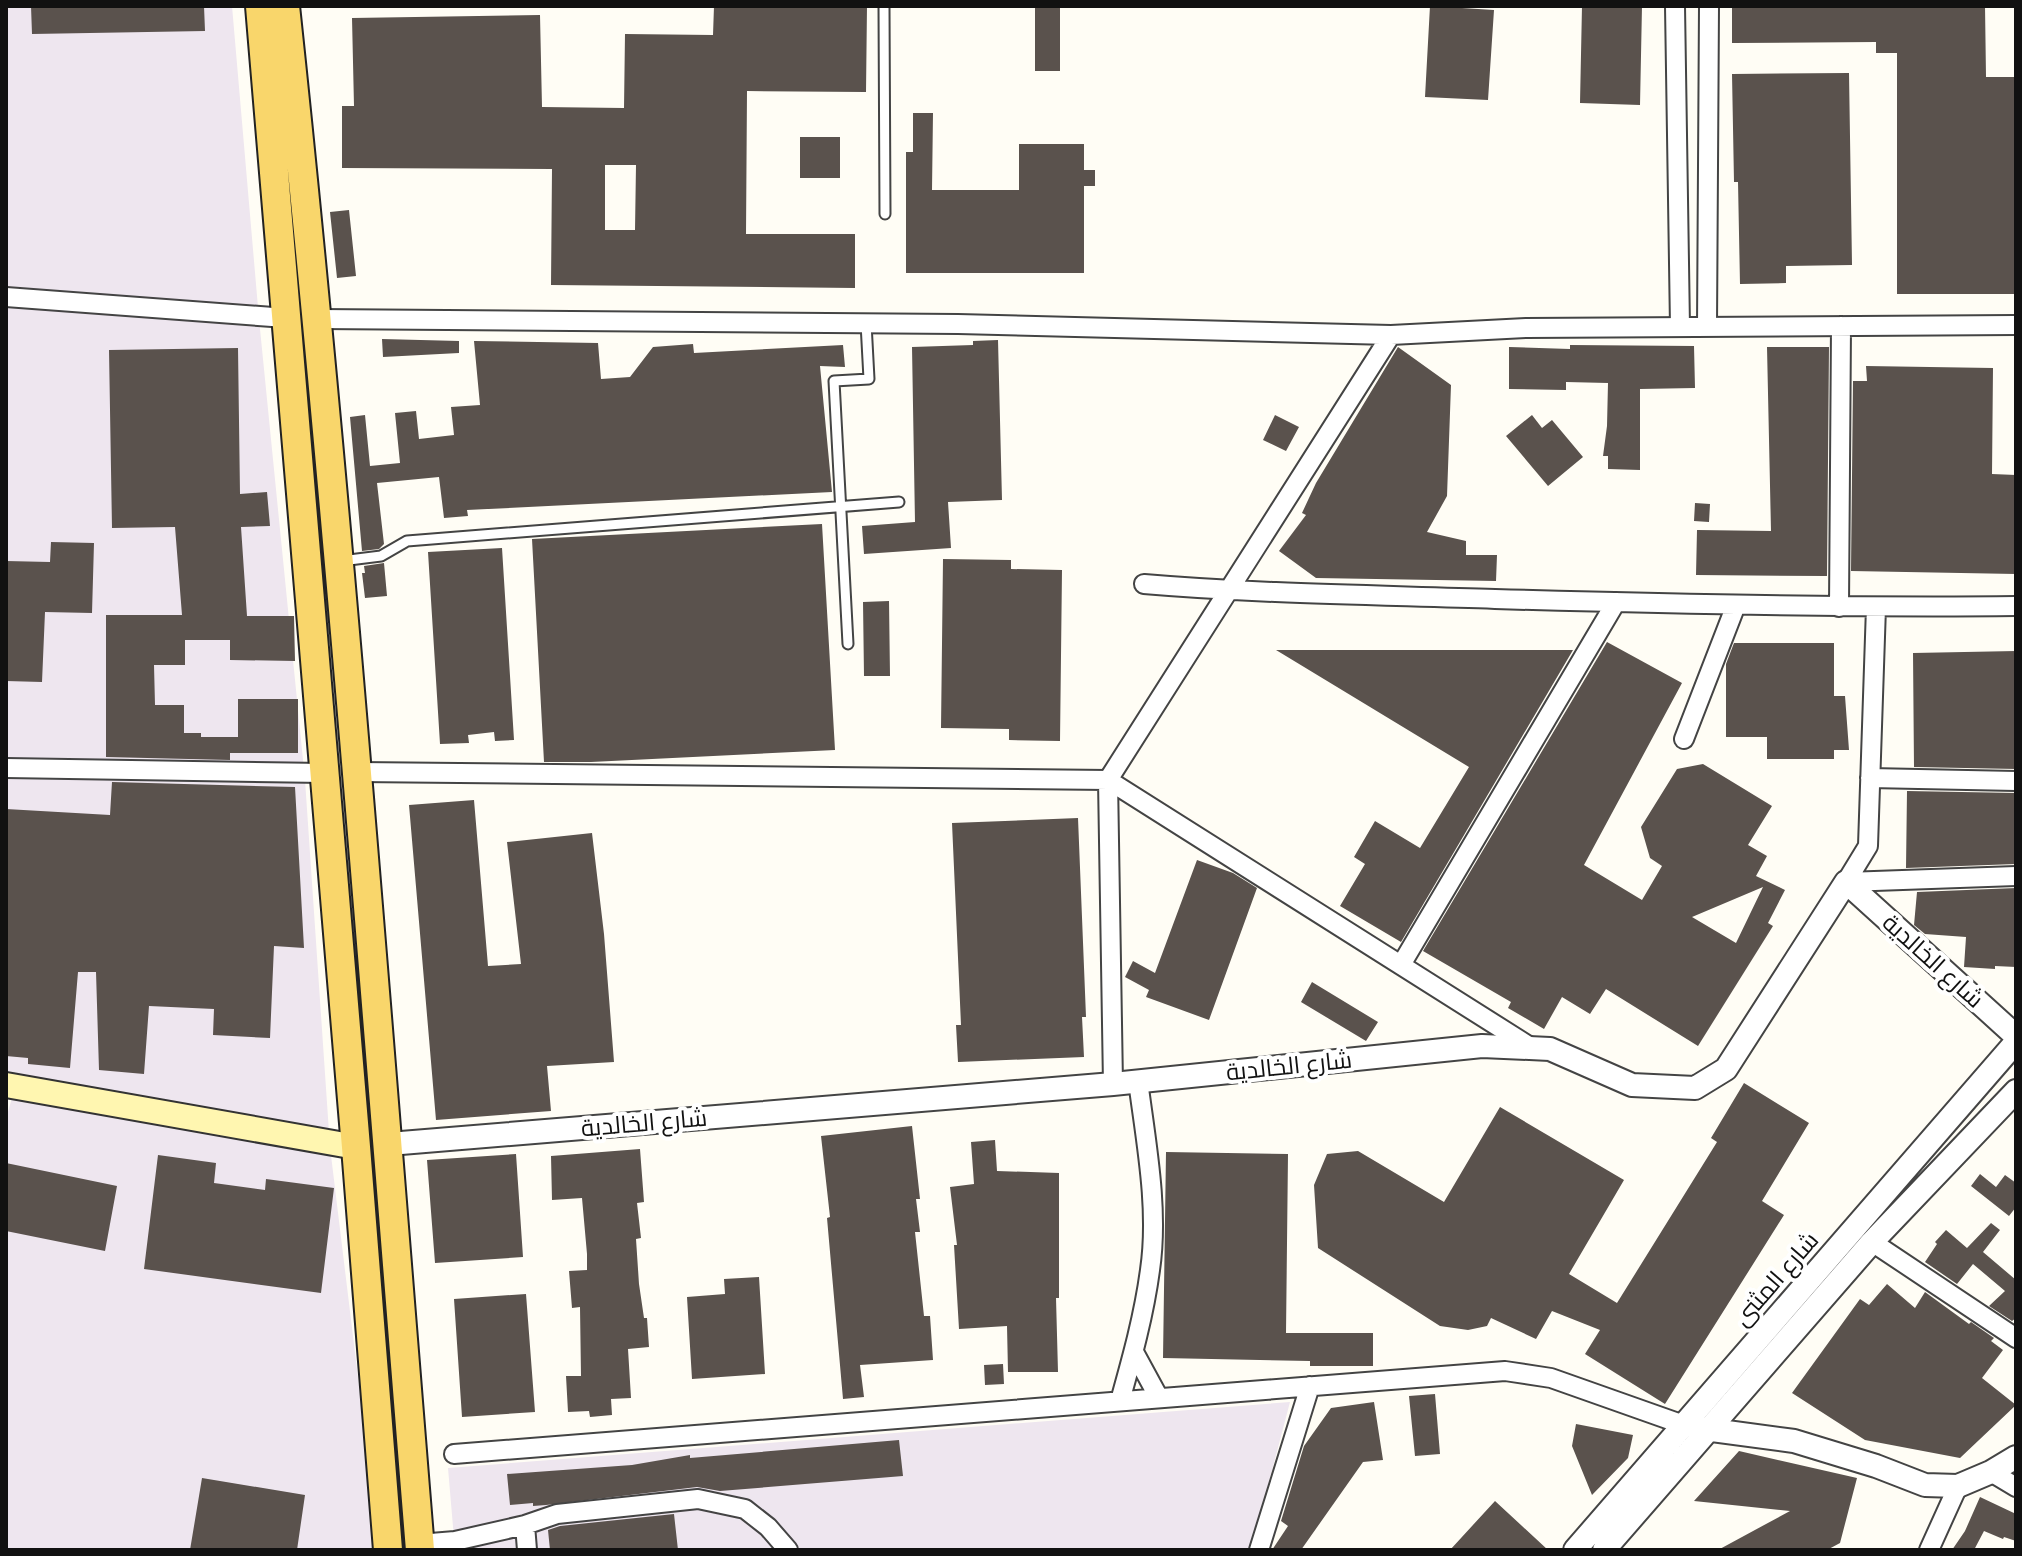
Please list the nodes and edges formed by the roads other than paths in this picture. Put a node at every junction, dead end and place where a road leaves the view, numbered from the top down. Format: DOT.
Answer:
graph roads {
  1 [pos="260,6"];
  2 [pos="285,6"];
  3 [pos="884,6"];
  4 [pos="1675,6"];
  5 [pos="1709,6"];
  6 [pos="885,214"];
  7 [pos="6,297"];
  8 [pos="286,318"];
  9 [pos="319,319"];
  10 [pos="866,323"];
  11 [pos="2016,325"];
  12 [pos="1841,326"];
  13 [pos="1680,327"];
  14 [pos="1707,327"];
  15 [pos="1391,335"];
  16 [pos="899,502"];
  17 [pos="841,507"];
  18 [pos="340,562"];
  19 [pos="1144,584"];
  20 [pos="1226,591"];
  21 [pos="1616,602"];
  22 [pos="1736,605"];
  23 [pos="2016,606"];
  24 [pos="1839,607"];
  25 [pos="1876,607"];
  26 [pos="848,644"];
  27 [pos="1684,739"];
  28 [pos="6,768"];
  29 [pos="358,772"];
  30 [pos="324,773"];
  31 [pos="1870,778"];
  32 [pos="1108,780"];
  33 [pos="2016,781"];
  34 [pos="2016,876"];
  35 [pos="1846,882"];
  36 [pos="1401,965"];
  37 [pos="2016,1039"];
  38 [pos="1532,1048"];
  39 [pos="1138,1081"];
  40 [pos="1113,1084"];
  41 [pos="6,1085"];
  42 [pos="2016,1091"];
  43 [pos="389,1144"];
  44 [pos="356,1147"];
  45 [pos="1872,1242"];
  46 [pos="2016,1338"];
  47 [pos="1134,1352"];
  48 [pos="1310,1386"];
  49 [pos="1159,1398"];
  50 [pos="1120,1401"];
  51 [pos="1684,1425"];
  52 [pos="1706,1431"];
  53 [pos="454,1454"];
  54 [pos="2016,1457"];
  55 [pos="1991,1472"];
  56 [pos="1958,1486"];
  57 [pos="2016,1487"];
  58 [pos="525,1525"];
  59 [pos="420,1547"];
  60 [pos="388,1550"];
  61 [pos="527,1550"];
  62 [pos="788,1550"];
  63 [pos="1259,1550"];
  64 [pos="1575,1550"];
  65 [pos="1604,1550"];
  66 [pos="1929,1550"];
  1 -- 8 [label="main road"];
  2 -- 9 [label="main road"];
  3 -- 6 [label="lane"];
  4 -- 13 [label="street"];
  5 -- 14 [label="street"];
  7 -- 8 [label="street"];
  8 -- 30 [label="main road"];
  9 -- 10 [label="street"];
  9 -- 18 [label="main road"];
  10 -- 15 [label="street"];
  10 -- 17 [label="lane"];
  11 -- 12 [label="street"];
  12 -- 14 [label="street"];
  12 -- 24 [label="street"];
  13 -- 14 [label="street"];
  13 -- 15 [label="street"];
  15 -- 20 [label="street"];
  16 -- 17 [label="lane"];
  17 -- 18 [label="lane"];
  17 -- 26 [label="lane"];
  18 -- 29 [label="main road"];
  19 -- 20 [label="street"];
  20 -- 21 [label="street"];
  20 -- 32 [label="street"];
  21 -- 22 [label="street"];
  21 -- 36 [label="street"];
  22 -- 24 [label="street"];
  22 -- 27 [label="street"];
  23 -- 25 [label="street"];
  24 -- 25 [label="street"];
  25 -- 31 [label="street"];
  28 -- 30 [label="street"];
  29 -- 32 [label="street"];
  29 -- 43 [label="main road"];
  30 -- 44 [label="main road"];
  31 -- 33 [label="street"];
  31 -- 35 [label="street"];
  32 -- 36 [label="street"];
  32 -- 40 [label="street"];
  34 -- 35 [label="street"];
  35 -- 37 [label="street, شارع الخالدية"];
  35 -- 38 [label="street, شارع الخالدية"];
  36 -- 38 [label="street"];
  37 -- 51 [label="street, شارع المثنى"];
  38 -- 39 [label="street, شارع الخالدية"];
  39 -- 40 [label="street, شارع الخالدية"];
  39 -- 47 [label="street"];
  40 -- 43 [label="street, شارع الخالدية"];
  41 -- 44 [label="main road"];
  42 -- 45 [label="street, شارع المثنى"];
  43 -- 59 [label="main road"];
  44 -- 60 [label="main road"];
  45 -- 46 [label="street"];
  45 -- 52 [label="street, شارع المثنى"];
  47 -- 49 [label="street"];
  47 -- 50 [label="street"];
  48 -- 49 [label="street"];
  48 -- 51 [label="street"];
  48 -- 63 [label="street"];
  49 -- 50 [label="street"];
  50 -- 53 [label="street"];
  51 -- 52 [label="street"];
  51 -- 64 [label="street, شارع المثنى"];
  52 -- 56 [label="street"];
  52 -- 65 [label="street, شارع المثنى"];
  54 -- 55 [label="street"];
  55 -- 56 [label="street"];
  55 -- 57 [label="street"];
  56 -- 66 [label="street"];
  58 -- 59 [label="street"];
  58 -- 61 [label="street"];
  58 -- 62 [label="street"];
}
